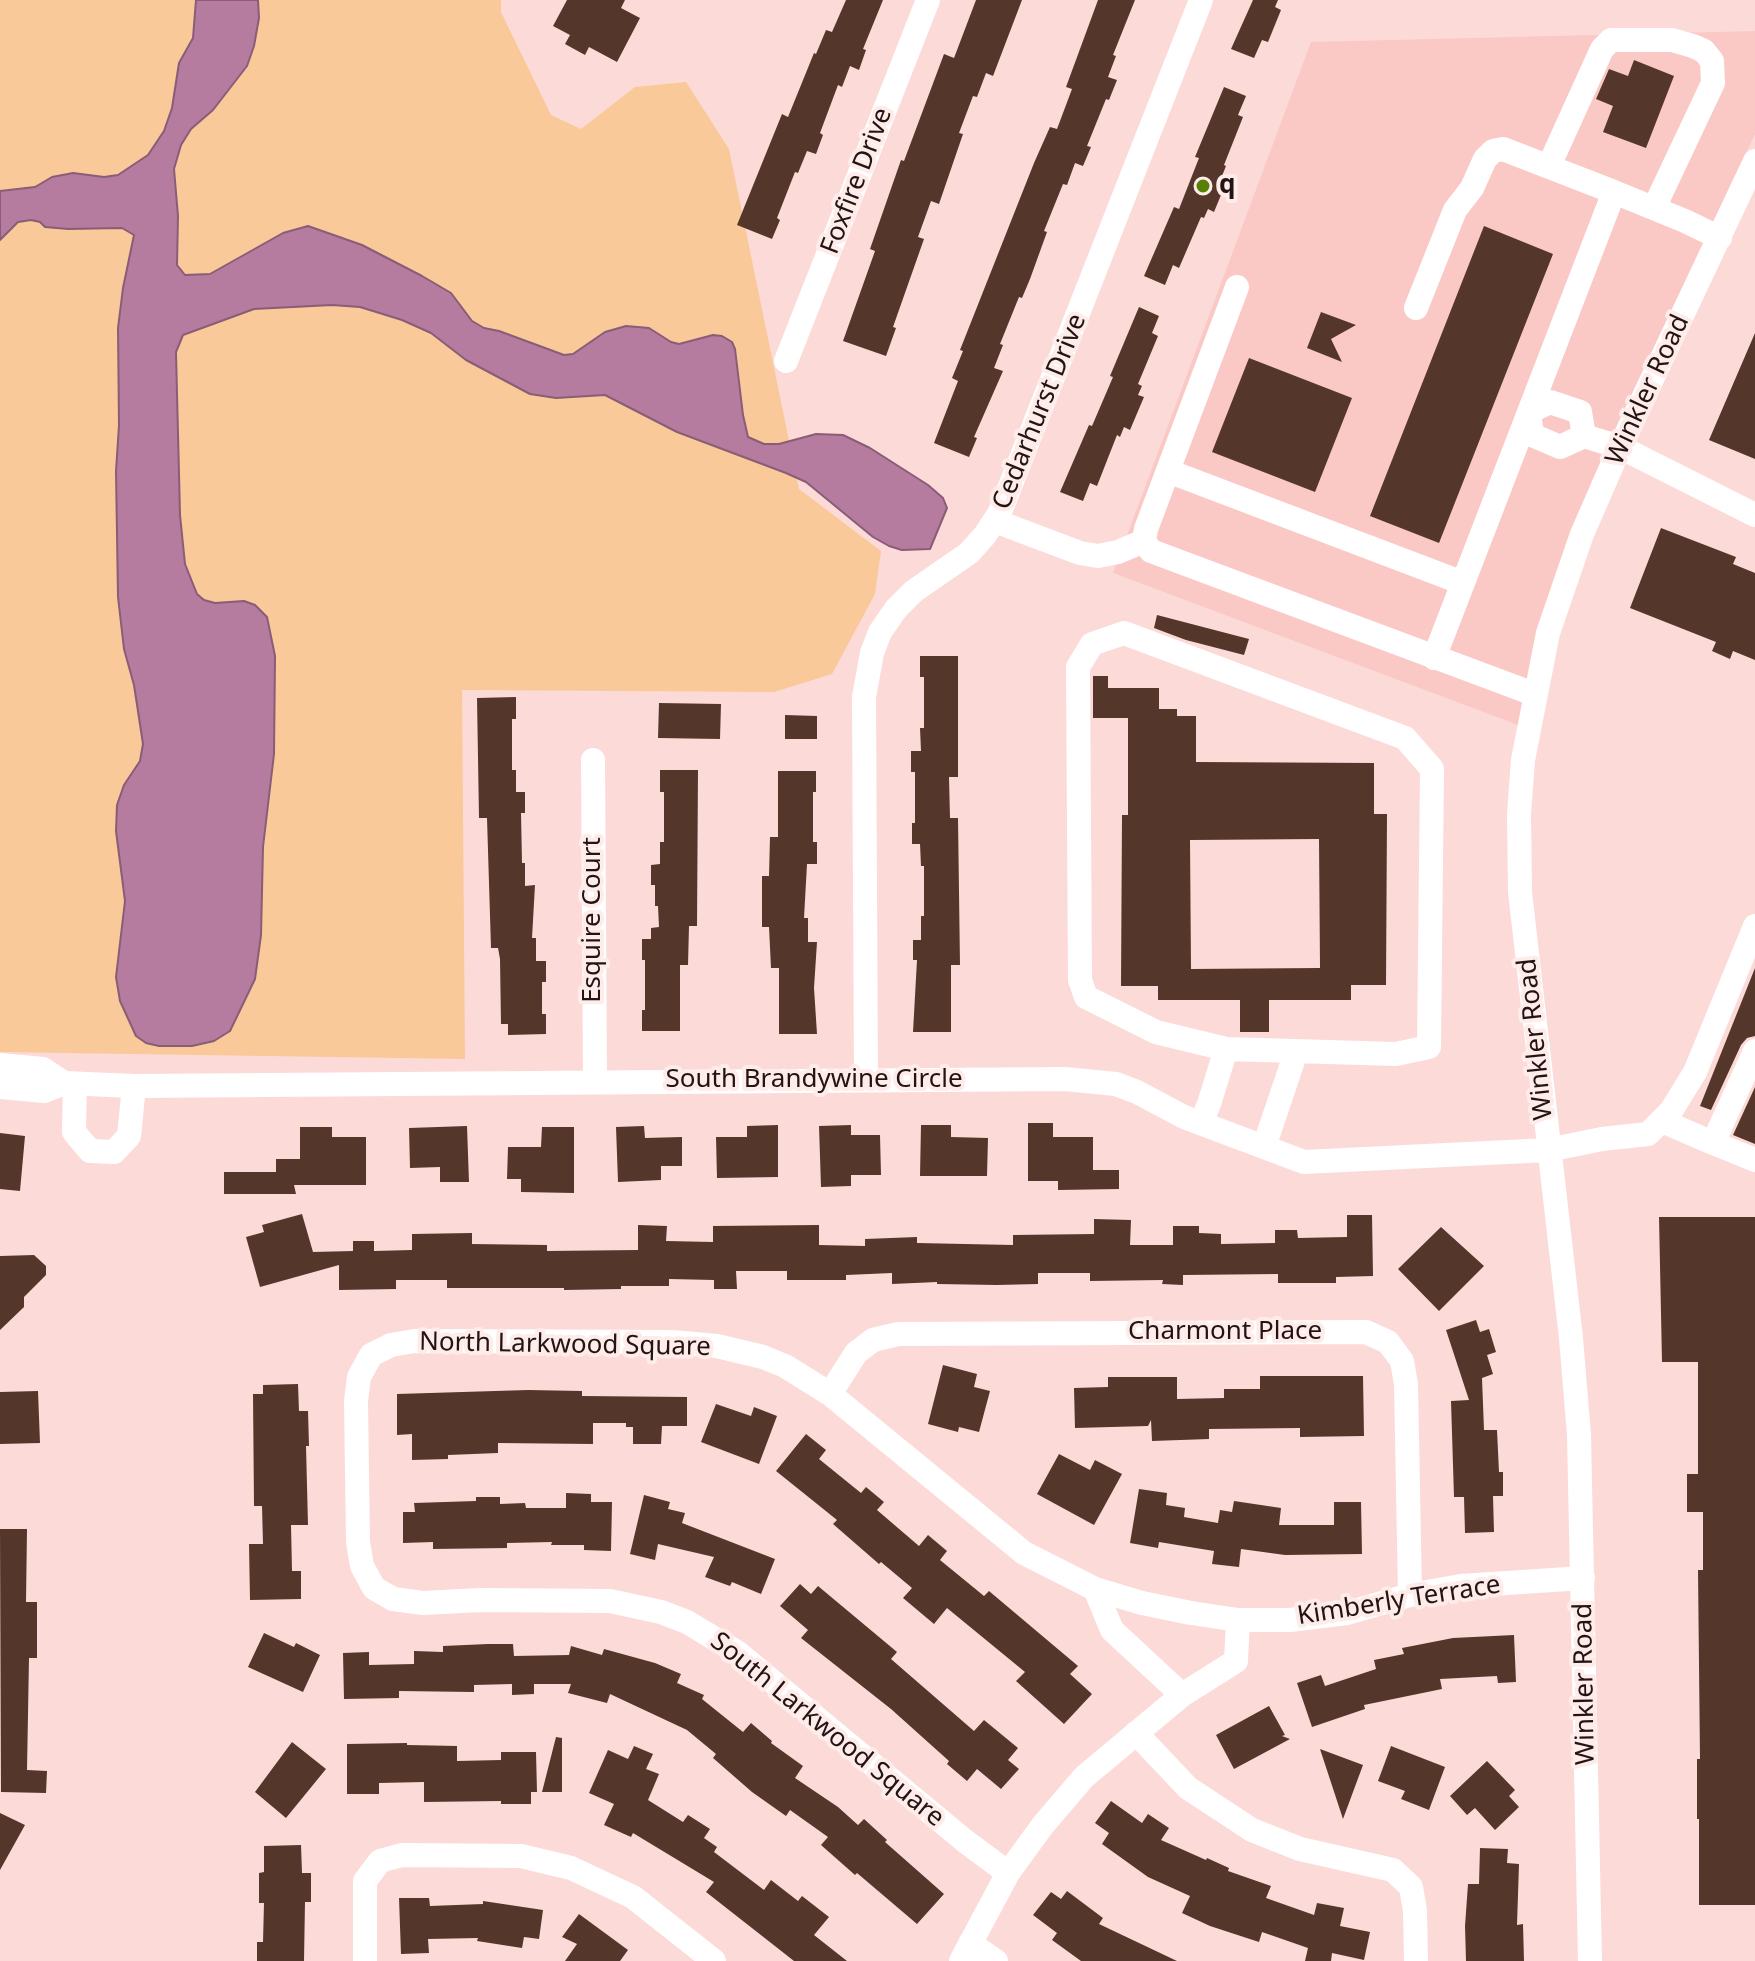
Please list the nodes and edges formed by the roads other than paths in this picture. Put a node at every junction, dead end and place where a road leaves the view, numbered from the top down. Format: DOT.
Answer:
graph roads {
  1 [pos="928,0"];
  2 [pos="1201,0"];
  3 [pos="1755,161"];
  4 [pos="1549,166"];
  5 [pos="1614,192"];
  6 [pos="1654,208"];
  7 [pos="1720,238"];
  8 [pos="1237,287"];
  9 [pos="1416,308"];
  10 [pos="786,361"];
  11 [pos="1529,412"];
  12 [pos="1584,436"];
  13 [pos="1620,447"];
  14 [pos="1168,471"];
  15 [pos="1755,515"];
  16 [pos="995,521"];
  17 [pos="1144,541"];
  18 [pos="1463,583"];
  19 [pos="1434,658"];
  20 [pos="1534,694"];
  21 [pos="593,760"];
  22 [pos="1755,926"];
  23 [pos="1226,1049"];
  24 [pos="1755,1051"];
  25 [pos="1296,1052"];
  26 [pos="0,1065"];
  27 [pos="866,1080"];
  28 [pos="595,1081"];
  29 [pos="69,1084"];
  30 [pos="134,1086"];
  31 [pos="0,1087"];
  32 [pos="1662,1121"];
  33 [pos="1201,1123"];
  34 [pos="1713,1143"];
  35 [pos="1264,1147"];
  36 [pos="1548,1150"];
  37 [pos="1755,1160"];
  38 [pos="830,1394"];
  39 [pos="357,1474"];
  40 [pos="1583,1578"];
  41 [pos="1095,1589"];
  42 [pos="1410,1595"];
  43 [pos="1238,1620"];
  44 [pos="1182,1695"];
  45 [pos="1136,1733"];
  46 [pos="1008,1873"];
  47 [pos="965,1952"];
  48 [pos="365,1961"];
  49 [pos="714,1961"];
  50 [pos="996,1961"];
  51 [pos="1416,1961"];
  52 [pos="1590,1961"];
  1 -- 10 [label="street, Foxfire Drive"];
  2 -- 16 [label="street, Cedarhurst Drive"];
  3 -- 7 [label="street, Winkler Road"];
  4 -- 5 [label="street"];
  4 -- 6 [label="street"];
  4 -- 9 [label="street"];
  5 -- 6 [label="street"];
  5 -- 11 [label="street"];
  6 -- 7 [label="street"];
  7 -- 13 [label="street, Winkler Road"];
  8 -- 14 [label="street"];
  11 -- 12 [label="street"];
  11 -- 12 [label="street"];
  11 -- 18 [label="street"];
  12 -- 13 [label="street"];
  13 -- 15 [label="street"];
  13 -- 20 [label="street, Winkler Road"];
  14 -- 17 [label="street"];
  14 -- 18 [label="street"];
  16 -- 17 [label="street"];
  16 -- 27 [label="street, Cedarhurst Drive"];
  17 -- 19 [label="street"];
  18 -- 19 [label="street"];
  19 -- 20 [label="street"];
  20 -- 36 [label="street, Winkler Road"];
  21 -- 28 [label="street, Esquire Court"];
  22 -- 32 [label="street"];
  23 -- 25 [label="street"];
  23 -- 25 [label="street"];
  23 -- 33 [label="street"];
  24 -- 34 [label="street"];
  25 -- 35 [label="street"];
  26 -- 29 [label="street, South Brandywine Circle"];
  27 -- 28 [label="street, South Brandywine Circle"];
  27 -- 33 [label="street, South Brandywine Circle"];
  28 -- 30 [label="street, South Brandywine Circle"];
  29 -- 30 [label="street, South Brandywine Circle"];
  29 -- 30 [label="street"];
  29 -- 31 [label="street, South Brandywine Circle"];
  32 -- 34 [label="street"];
  32 -- 36 [label="street, South Brandywine Circle"];
  33 -- 35 [label="street, South Brandywine Circle"];
  34 -- 37 [label="street"];
  35 -- 36 [label="street, South Brandywine Circle"];
  36 -- 40 [label="street, Winkler Road"];
  38 -- 39 [label="street, North Larkwood Square"];
  38 -- 41 [label="street, North Larkwood Square"];
  38 -- 42 [label="street, Charmont Place"];
  39 -- 46 [label="street, South Larkwood Square"];
  40 -- 42 [label="street, Kimberly Terrace"];
  40 -- 52 [label="street, Winkler Road"];
  41 -- 43 [label="street, North Larkwood Square"];
  41 -- 44 [label="street"];
  42 -- 43 [label="street, Kimberly Terrace"];
  43 -- 44 [label="street"];
  44 -- 45 [label="street"];
  45 -- 46 [label="street"];
  45 -- 51 [label="street"];
  46 -- 47 [label="street"];
  47 -- 50 [label="street"];
  48 -- 49 [label="street"];
}
